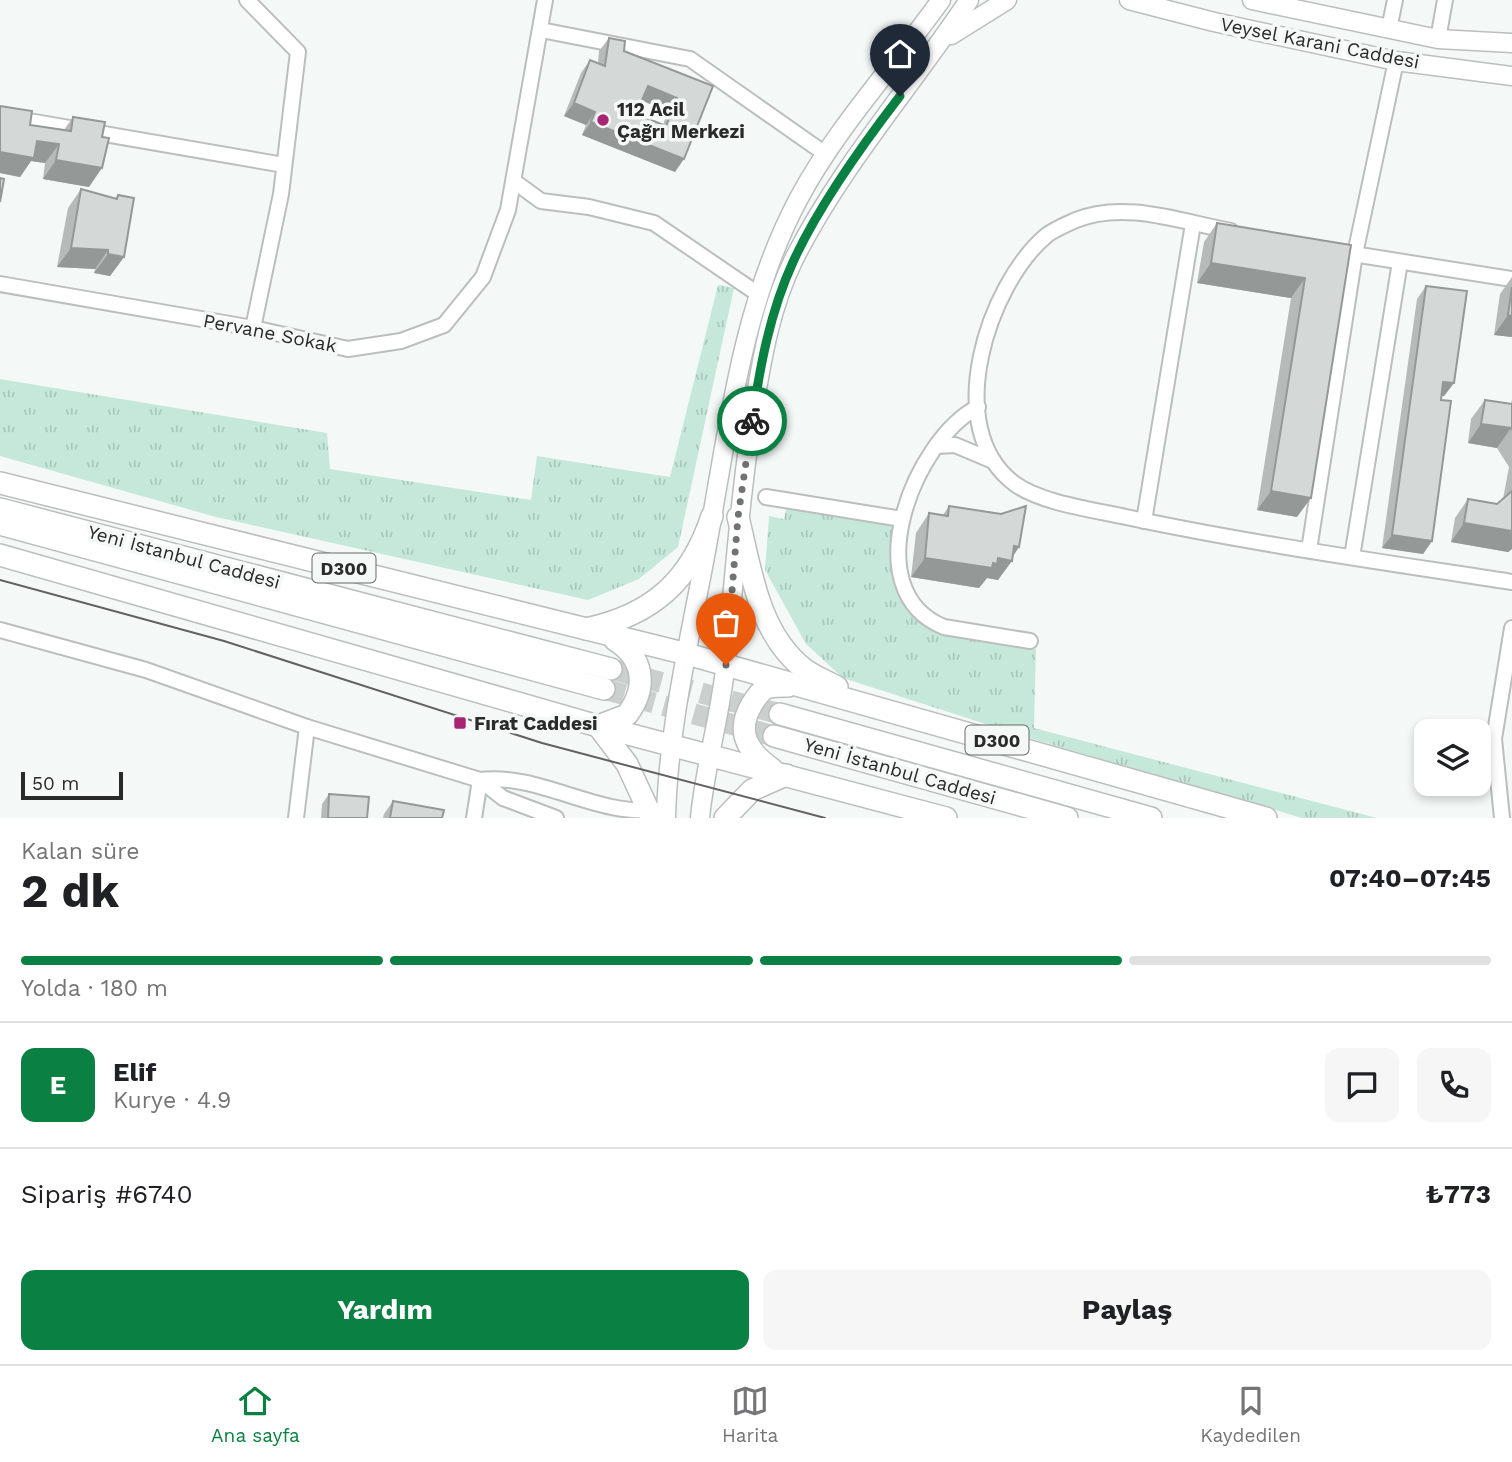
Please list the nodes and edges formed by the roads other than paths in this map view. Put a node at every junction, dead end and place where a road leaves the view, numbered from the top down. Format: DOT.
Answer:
graph roads {
  1 [pos="247,0"];
  2 [pos="545,0"];
  3 [pos="933,0"];
  4 [pos="941,0"];
  5 [pos="969,0"];
  6 [pos="1007,0"];
  7 [pos="1129,0"];
  8 [pos="1252,0"];
  9 [pos="1395,0"];
  10 [pos="1445,0"];
  11 [pos="927,19"];
  12 [pos="1390,29"];
  13 [pos="541,30"];
  14 [pos="1438,39"];
  15 [pos="942,41"];
  16 [pos="1512,43"];
  17 [pos="1396,61"];
  18 [pos="1512,76"];
  19 [pos="0,116"];
  20 [pos="824,153"];
  21 [pos="284,165"];
  22 [pos="515,182"];
  23 [pos="1193,224"];
  24 [pos="1247,234"];
  25 [pos="1314,247"];
  26 [pos="1355,254"];
  27 [pos="1400,262"];
  28 [pos="1512,279"];
  29 [pos="0,284"];
  30 [pos="758,294"];
  31 [pos="253,328"];
  32 [pos="978,407"];
  33 [pos="936,446"];
  34 [pos="993,461"];
  35 [pos="0,483"];
  36 [pos="766,497"];
  37 [pos="0,509"];
  38 [pos="712,516"];
  39 [pos="738,517"];
  40 [pos="902,519"];
  41 [pos="1144,521"];
  42 [pos="0,524"];
  43 [pos="1309,550"];
  44 [pos="0,555"];
  45 [pos="1352,557"];
  46 [pos="1512,582"];
  47 [pos="1512,628"];
  48 [pos="585,629"];
  49 [pos="0,630"];
  50 [pos="608,635"];
  51 [pos="1030,641"];
  52 [pos="687,654"];
  53 [pos="726,665"];
  54 [pos="611,669"];
  55 [pos="797,685"];
  56 [pos="604,690"];
  57 [pos="866,704"];
  58 [pos="780,714"];
  59 [pos="598,726"];
  60 [pos="306,727"];
  61 [pos="774,736"];
  62 [pos="671,744"];
  63 [pos="710,755"];
  64 [pos="783,775"];
  65 [pos="480,780"];
  66 [pos="659,814"];
  67 [pos="296,818"];
  68 [pos="474,818"];
  69 [pos="556,818"];
  70 [pos="700,818"];
  71 [pos="725,818"];
  72 [pos="946,818"];
  73 [pos="1067,818"];
  74 [pos="1151,818"];
  75 [pos="1266,818"];
  76 [pos="1502,818"];
  1 -- 21 [label="street"];
  2 -- 13 [label="street, Pervane Sokak"];
  3 -- 11 [label="main road"];
  4 -- 11 [label="main road"];
  5 -- 15 [label="main road"];
  6 -- 15 [label="main road"];
  7 -- 17 [label="main road, Veysel Karani Caddesi"];
  8 -- 12 [label="main road, Veysel Karani Caddesi"];
  9 -- 12 [label="street"];
  10 -- 14 [label="street"];
  11 -- 20 [label="main road"];
  12 -- 14 [label="main road, Veysel Karani Caddesi"];
  13 -- 20 [label="street"];
  13 -- 22 [label="street, Pervane Sokak"];
  14 -- 16 [label="main road, Veysel Karani Caddesi"];
  15 -- 39 [label="main road"];
  17 -- 18 [label="main road, Veysel Karani Caddesi"];
  17 -- 26 [label="street"];
  19 -- 21 [label="street"];
  20 -- 30 [label="main road"];
  21 -- 31 [label="street"];
  22 -- 30 [label="street"];
  22 -- 31 [label="street, Pervane Sokak"];
  23 -- 24 [label="street"];
  23 -- 32 [label="street"];
  23 -- 41 [label="street"];
  25 -- 26 [label="street"];
  26 -- 27 [label="street"];
  26 -- 43 [label="street"];
  27 -- 28 [label="street"];
  27 -- 45 [label="street"];
  29 -- 31 [label="street, Pervane Sokak"];
  30 -- 38 [label="main road"];
  32 -- 33 [label="street"];
  32 -- 34 [label="street"];
  33 -- 34 [label="street"];
  33 -- 40 [label="street"];
  34 -- 41 [label="street"];
  35 -- 48 [label="highway, D300"];
  36 -- 40 [label="street"];
  37 -- 54 [label="highway, Yeni İstanbul Caddesi / D300"];
  38 -- 48 [label="highway"];
  38 -- 52 [label="main road"];
  39 -- 53 [label="main road"];
  39 -- 57 [label="highway"];
  40 -- 51 [label="street"];
  41 -- 43 [label="street"];
  42 -- 56 [label="highway, Yeni İstanbul Caddesi / D300"];
  43 -- 45 [label="street"];
  44 -- 59 [label="highway"];
  45 -- 46 [label="street"];
  47 -- 76 [label="street"];
  48 -- 50 [label="highway, D300"];
  49 -- 60 [label="street"];
  50 -- 52 [label="highway, D300"];
  50 -- 59 [label="highway"];
  52 -- 53 [label="highway, D300"];
  52 -- 62 [label="main road"];
  53 -- 55 [label="highway, D300"];
  53 -- 63 [label="main road"];
  55 -- 57 [label="highway, D300"];
  55 -- 64 [label="highway"];
  57 -- 75 [label="highway, D300"];
  58 -- 74 [label="highway, Yeni İstanbul Caddesi / D300"];
  59 -- 62 [label="highway"];
  59 -- 66 [label="highway"];
  60 -- 65 [label="street"];
  60 -- 67 [label="street"];
  61 -- 73 [label="highway, Yeni İstanbul Caddesi"];
  62 -- 63 [label="highway"];
  62 -- 66 [label="main road"];
  63 -- 64 [label="highway"];
  63 -- 70 [label="main road"];
  64 -- 71 [label="highway"];
  64 -- 72 [label="highway"];
  65 -- 66 [label="street"];
  65 -- 68 [label="street"];
  65 -- 69 [label="street"];
}
